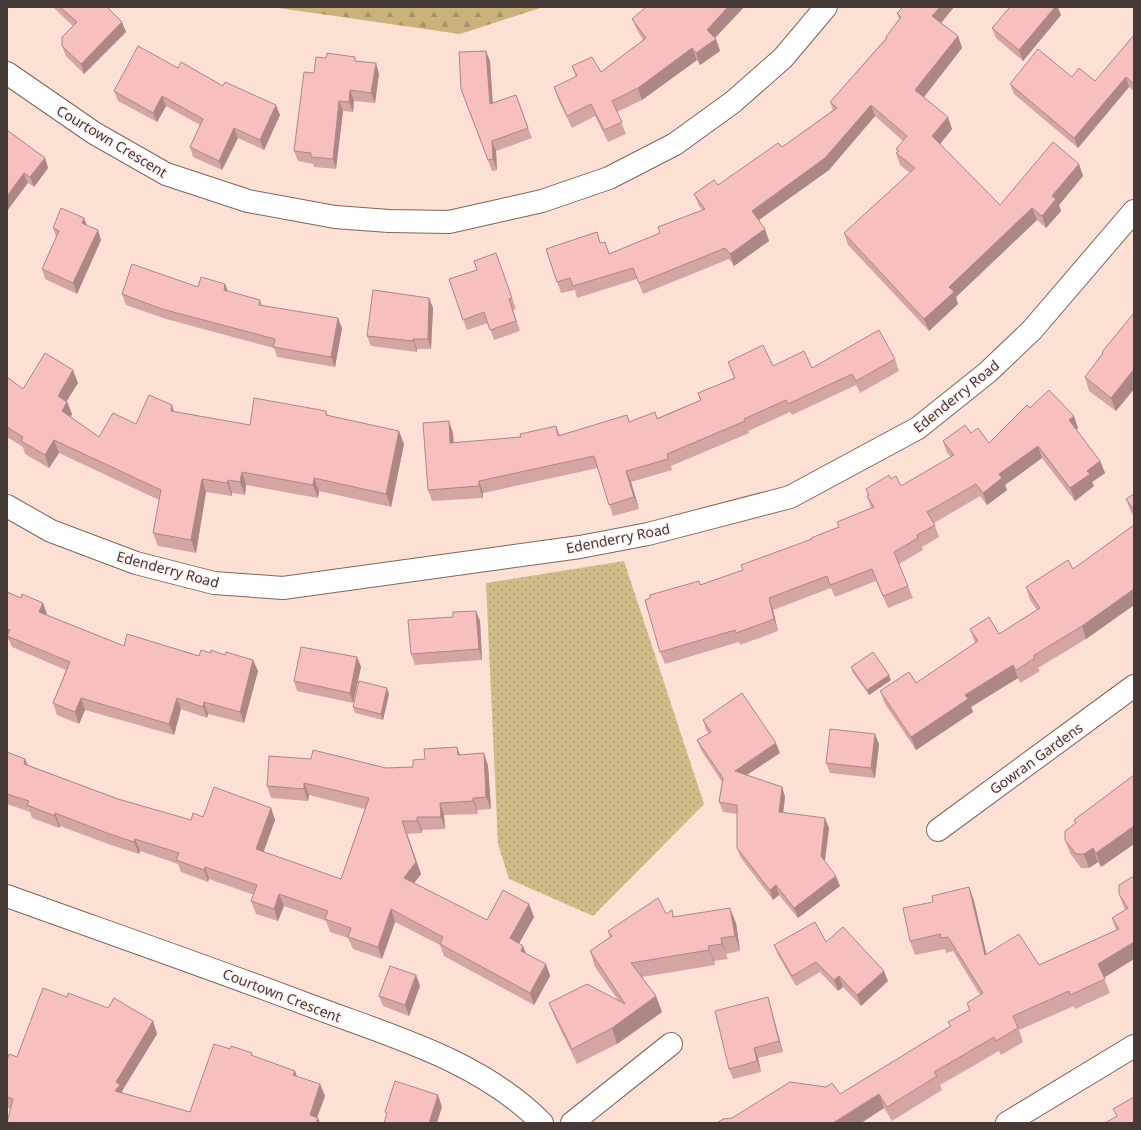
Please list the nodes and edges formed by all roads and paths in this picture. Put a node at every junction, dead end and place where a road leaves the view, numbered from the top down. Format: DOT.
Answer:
graph roads {
  1 [pos="826,7"];
  2 [pos="7,73"];
  3 [pos="1134,211"];
  4 [pos="7,506"];
  5 [pos="1134,686"];
  6 [pos="938,830"];
  7 [pos="7,896"];
  8 [pos="671,1044"];
  9 [pos="1134,1046"];
  10 [pos="542,1123"];
  11 [pos="572,1123"];
  12 [pos="1007,1123"];
  1 -- 2 [label="street, Courtown Crescent"];
  3 -- 4 [label="street, Edenderry Road"];
  5 -- 6 [label="street, Gowran Gardens"];
  7 -- 10 [label="street, Courtown Crescent"];
  8 -- 11 [label="street"];
  9 -- 12 [label="street"];
}
